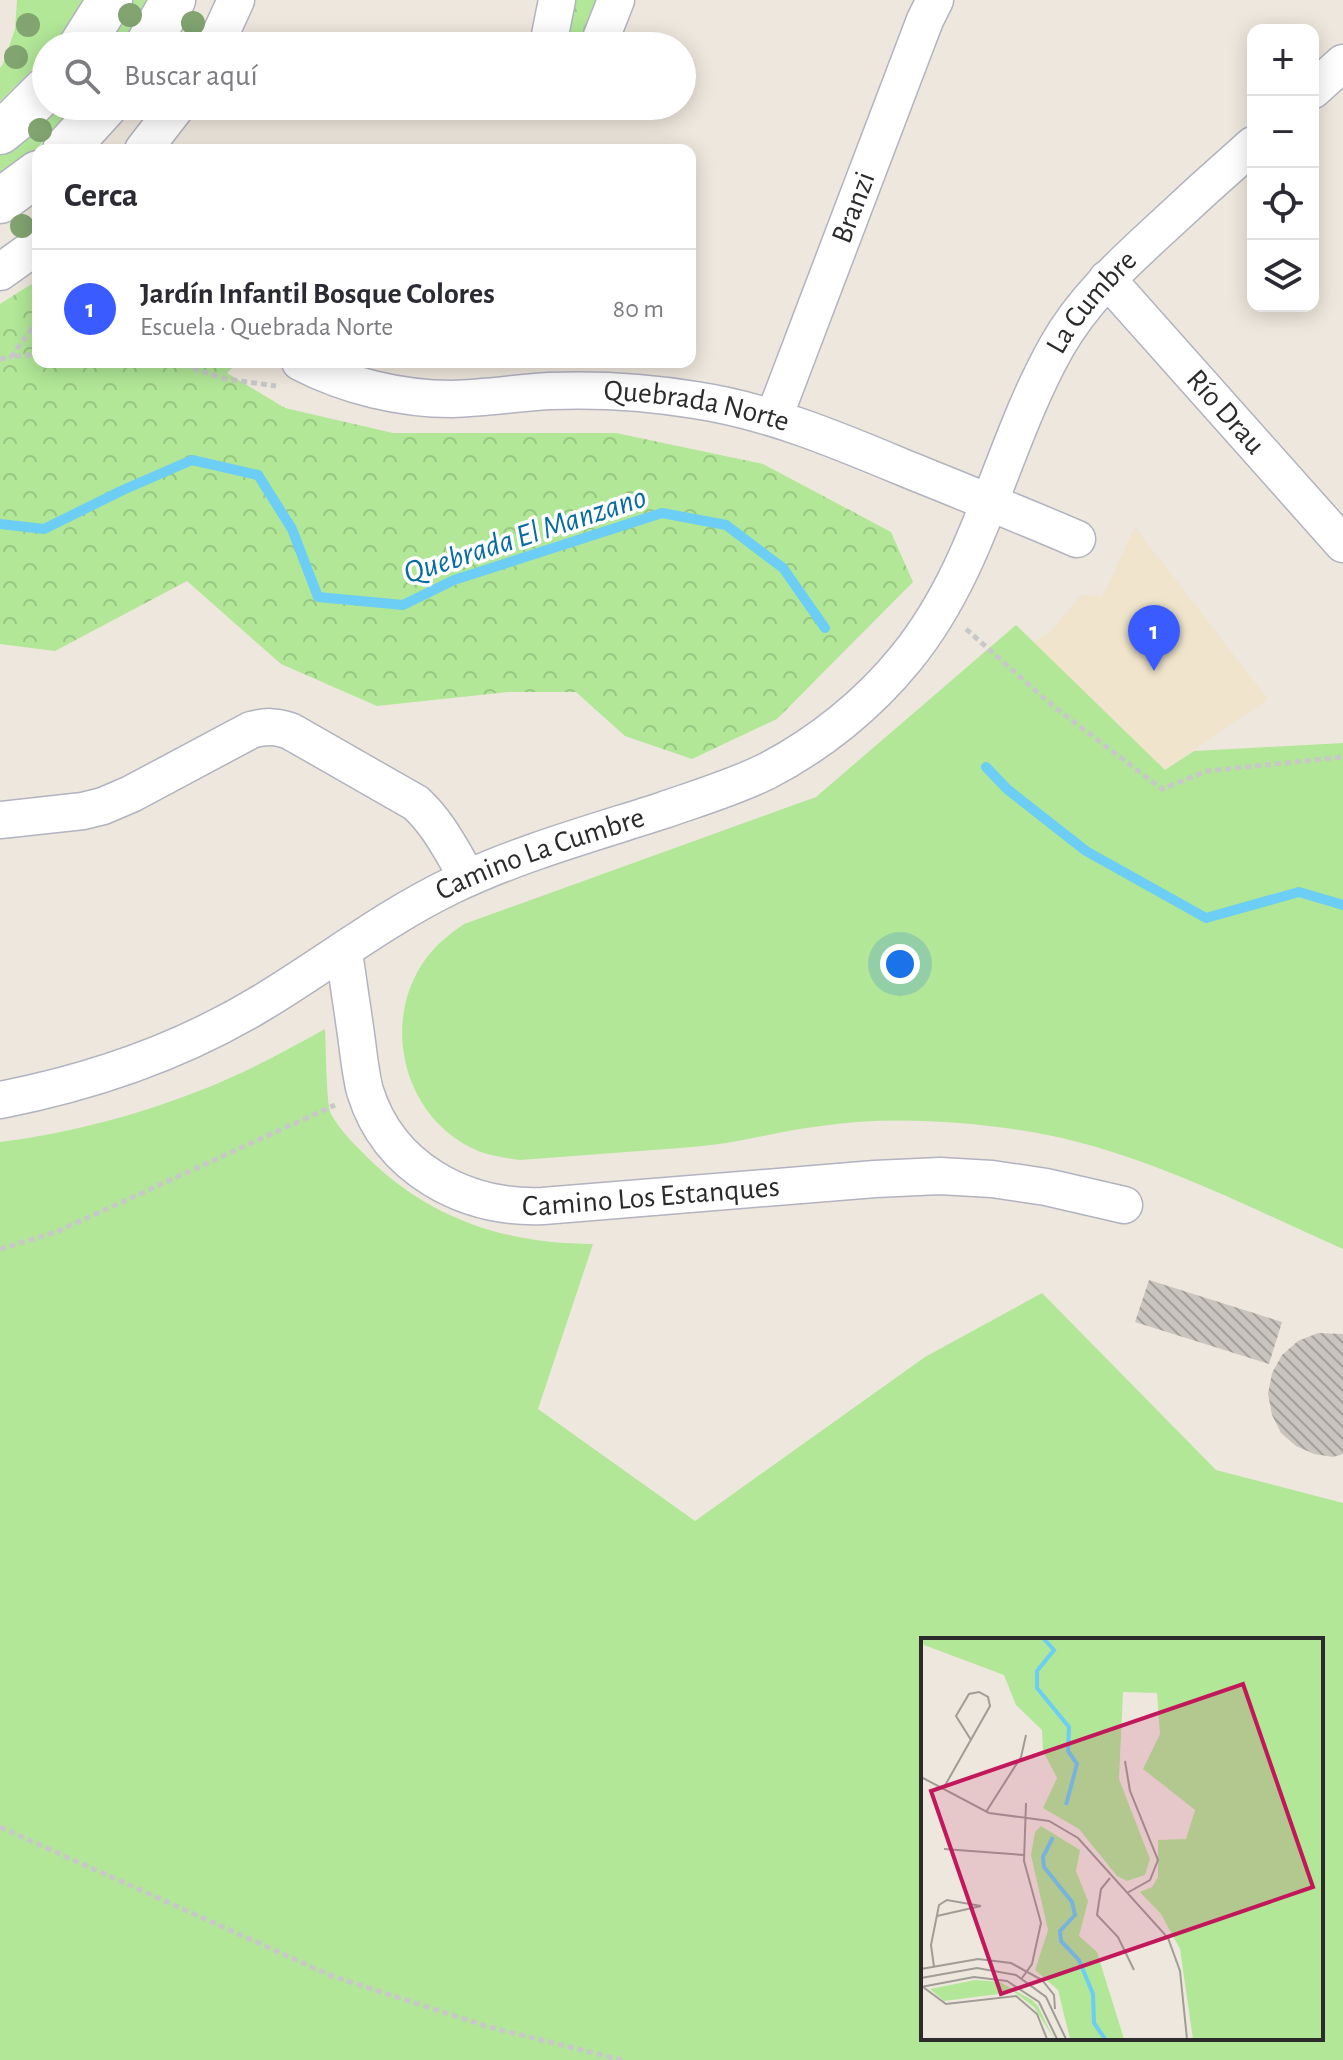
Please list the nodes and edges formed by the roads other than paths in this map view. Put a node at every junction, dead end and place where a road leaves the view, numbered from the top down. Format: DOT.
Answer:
graph roads {
  1 [pos="110,0"];
  2 [pos="173,0"];
  3 [pos="236,0"];
  4 [pos="557,0"];
  5 [pos="616,0"];
  6 [pos="935,0"];
  7 [pos="90,32"];
  8 [pos="155,32"];
  9 [pos="221,32"];
  10 [pos="551,32"];
  11 [pos="603,32"];
  12 [pos="32,103"];
  13 [pos="92,120"];
  14 [pos="166,120"];
  15 [pos="0,132"];
  16 [pos="70,144"];
  17 [pos="148,144"];
  18 [pos="1247,151"];
  19 [pos="32,177"];
  20 [pos="0,201"];
  21 [pos="32,249"];
  22 [pos="0,272"];
  23 [pos="1107,279"];
  24 [pos="288,374"];
  25 [pos="774,417"];
  26 [pos="990,503"];
  27 [pos="1077,539"];
  28 [pos="1343,544"];
  29 [pos="0,820"];
  30 [pos="468,878"];
  31 [pos="344,951"];
  32 [pos="0,1100"];
  33 [pos="1124,1205"];
  1 -- 7 [label="street"];
  2 -- 8 [label="street"];
  3 -- 9 [label="street"];
  4 -- 10 [label="street"];
  5 -- 11 [label="street"];
  6 -- 25 [label="street, Branzi"];
  12 -- 15 [label="street"];
  13 -- 16 [label="street"];
  14 -- 17 [label="street"];
  18 -- 23 [label="street, La Cumbre"];
  19 -- 20 [label="street"];
  21 -- 22 [label="street"];
  23 -- 26 [label="street, La Cumbre"];
  23 -- 28 [label="street, Río Drau"];
  24 -- 25 [label="street, Quebrada Norte"];
  25 -- 26 [label="street, Quebrada Norte"];
  26 -- 27 [label="street, Quebrada Norte"];
  26 -- 30 [label="street, Camino La Cumbre"];
  29 -- 30 [label="street"];
  30 -- 31 [label="street, Camino La Cumbre"];
  31 -- 32 [label="street, Camino La Cumbre"];
  31 -- 33 [label="street, Camino Los Estanques"];
}
